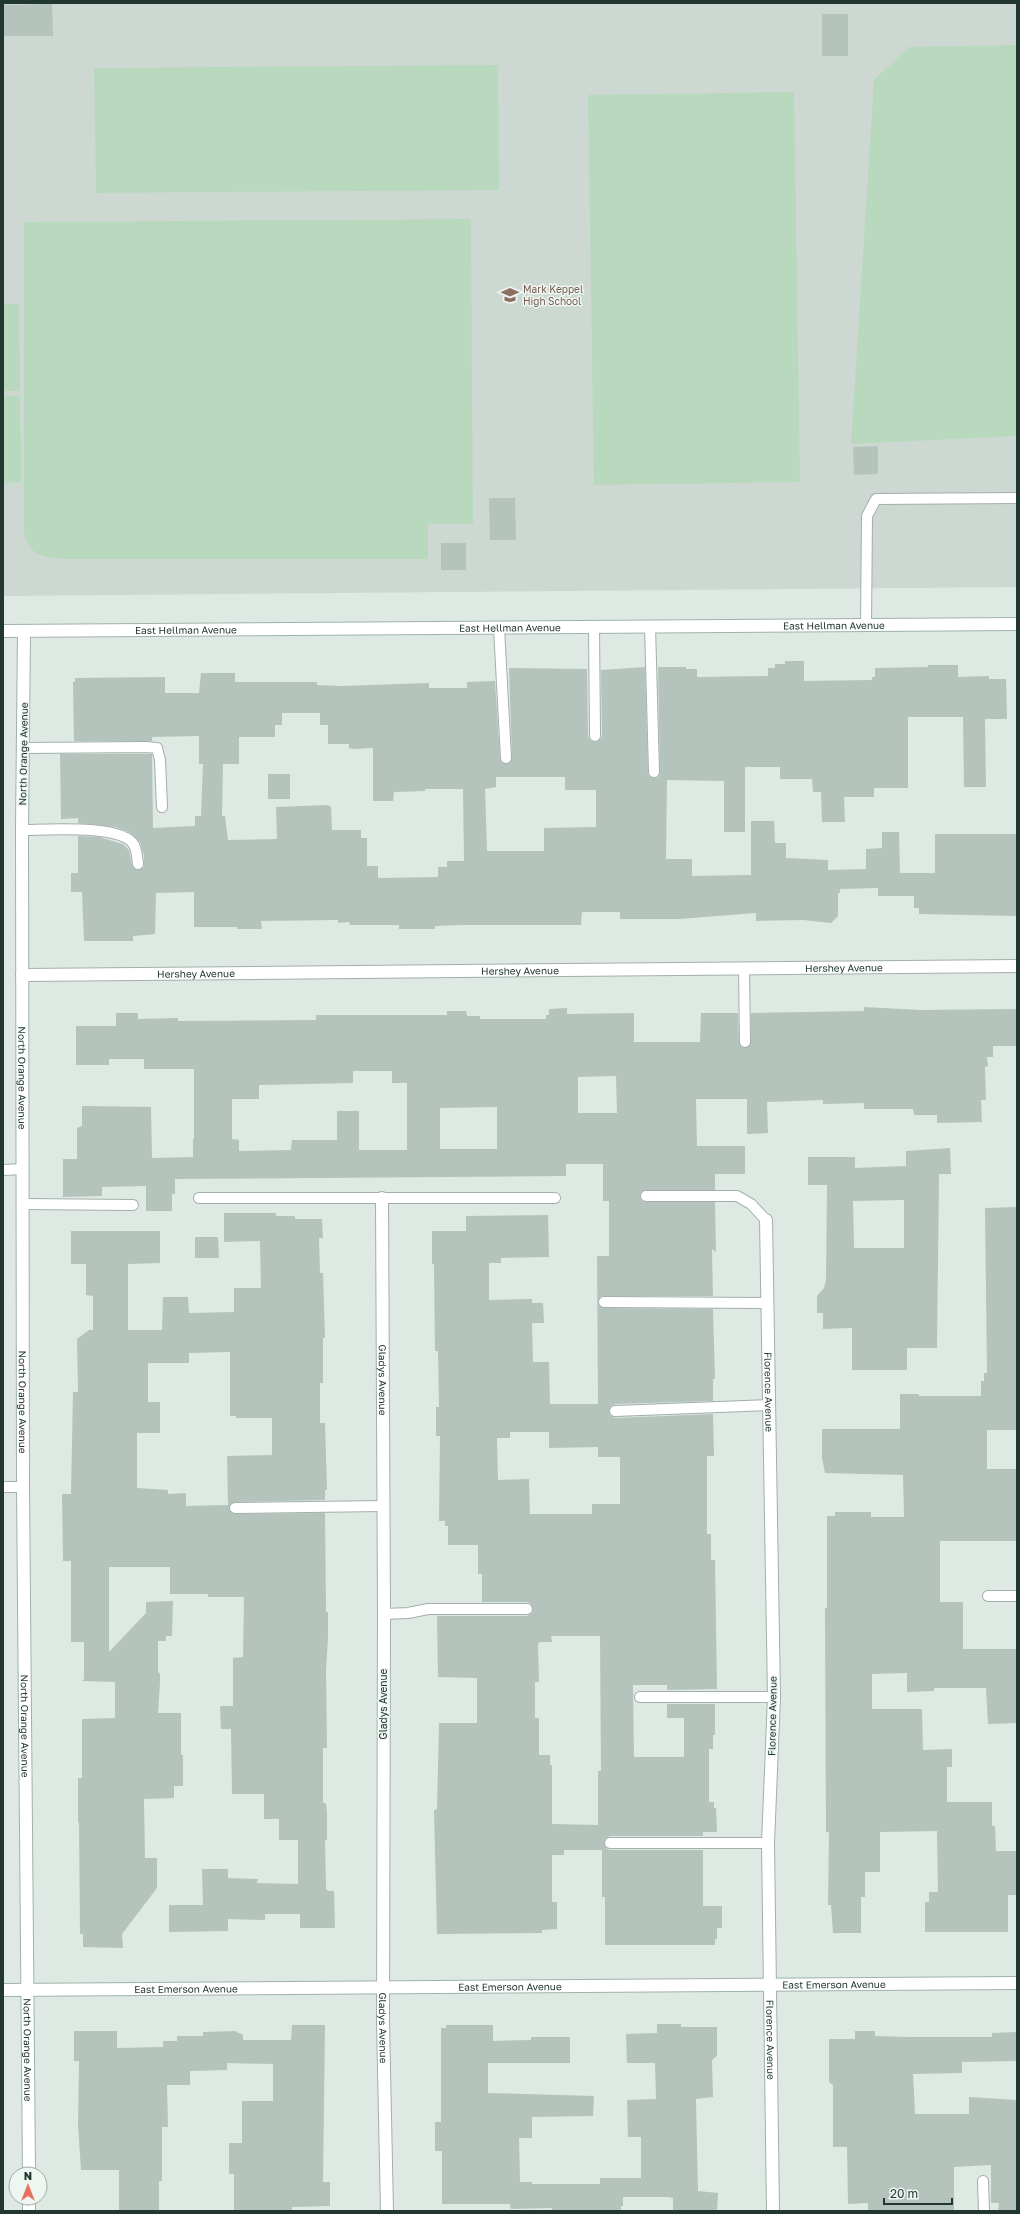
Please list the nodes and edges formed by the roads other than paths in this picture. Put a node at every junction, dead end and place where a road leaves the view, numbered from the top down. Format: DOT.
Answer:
graph roads {
  1 [pos="1017,498"];
  2 [pos="1017,624"];
  3 [pos="866,625"];
  4 [pos="650,626"];
  5 [pos="594,627"];
  6 [pos="499,628"];
  7 [pos="3,631"];
  8 [pos="24,631"];
  9 [pos="595,736"];
  10 [pos="24,748"];
  11 [pos="506,758"];
  12 [pos="654,772"];
  13 [pos="162,807"];
  14 [pos="22,830"];
  15 [pos="138,864"];
  16 [pos="1017,966"];
  17 [pos="744,968"];
  18 [pos="22,975"];
  19 [pos="745,1042"];
  20 [pos="23,1169"];
  21 [pos="3,1170"];
  22 [pos="646,1196"];
  23 [pos="199,1198"];
  24 [pos="382,1198"];
  25 [pos="555,1198"];
  26 [pos="23,1204"];
  27 [pos="134,1205"];
  28 [pos="766,1220"];
  29 [pos="604,1302"];
  30 [pos="768,1303"];
  31 [pos="769,1406"];
  32 [pos="615,1411"];
  33 [pos="3,1487"];
  34 [pos="24,1487"];
  35 [pos="383,1506"];
  36 [pos="235,1508"];
  37 [pos="988,1596"];
  38 [pos="1017,1596"];
  39 [pos="527,1609"];
  40 [pos="384,1614"];
  41 [pos="640,1697"];
  42 [pos="774,1697"];
  43 [pos="610,1843"];
  44 [pos="768,1843"];
  45 [pos="1017,1983"];
  46 [pos="771,1984"];
  47 [pos="383,1988"];
  48 [pos="26,1989"];
  49 [pos="3,1990"];
  50 [pos="29,2166"];
  51 [pos="983,2181"];
  52 [pos="387,2211"];
  53 [pos="773,2211"];
  54 [pos="984,2211"];
  1 -- 3 [label="lane"];
  2 -- 3 [label="street, East Hellman Avenue"];
  3 -- 4 [label="street, East Hellman Avenue"];
  4 -- 5 [label="street, East Hellman Avenue"];
  4 -- 12 [label="lane"];
  5 -- 6 [label="street, East Hellman Avenue"];
  5 -- 9 [label="lane"];
  6 -- 8 [label="street, East Hellman Avenue"];
  6 -- 11 [label="lane"];
  7 -- 8 [label="street, East Hellman Avenue"];
  8 -- 10 [label="street, North Orange Avenue"];
  10 -- 13 [label="lane"];
  10 -- 14 [label="street, North Orange Avenue"];
  14 -- 15 [label="lane"];
  14 -- 18 [label="street, North Orange Avenue"];
  16 -- 17 [label="street, Hershey Avenue"];
  17 -- 18 [label="street, Hershey Avenue"];
  17 -- 19 [label="lane"];
  18 -- 20 [label="street, North Orange Avenue"];
  20 -- 21 [label="lane"];
  20 -- 26 [label="street, North Orange Avenue"];
  22 -- 28 [label="lane"];
  23 -- 24 [label="lane"];
  24 -- 25 [label="lane"];
  24 -- 35 [label="street, Gladys Avenue"];
  26 -- 27 [label="lane"];
  26 -- 34 [label="street, North Orange Avenue"];
  28 -- 30 [label="street, Florence Avenue"];
  29 -- 30 [label="lane"];
  30 -- 31 [label="street, Florence Avenue"];
  31 -- 32 [label="lane"];
  31 -- 42 [label="street, Florence Avenue"];
  33 -- 34 [label="lane"];
  34 -- 48 [label="street, North Orange Avenue"];
  35 -- 36 [label="lane"];
  35 -- 40 [label="street, Gladys Avenue"];
  37 -- 38 [label="lane"];
  39 -- 40 [label="lane"];
  40 -- 47 [label="street, Gladys Avenue"];
  41 -- 42 [label="lane"];
  42 -- 44 [label="street, Florence Avenue"];
  43 -- 44 [label="lane"];
  44 -- 46 [label="street, Florence Avenue"];
  45 -- 46 [label="street, East Emerson Avenue"];
  46 -- 47 [label="street, East Emerson Avenue"];
  46 -- 53 [label="street, Florence Avenue"];
  47 -- 48 [label="street, East Emerson Avenue"];
  47 -- 52 [label="street, Gladys Avenue"];
  48 -- 49 [label="street, East Emerson Avenue"];
  48 -- 50 [label="street, North Orange Avenue"];
  51 -- 54 [label="lane"];
}
